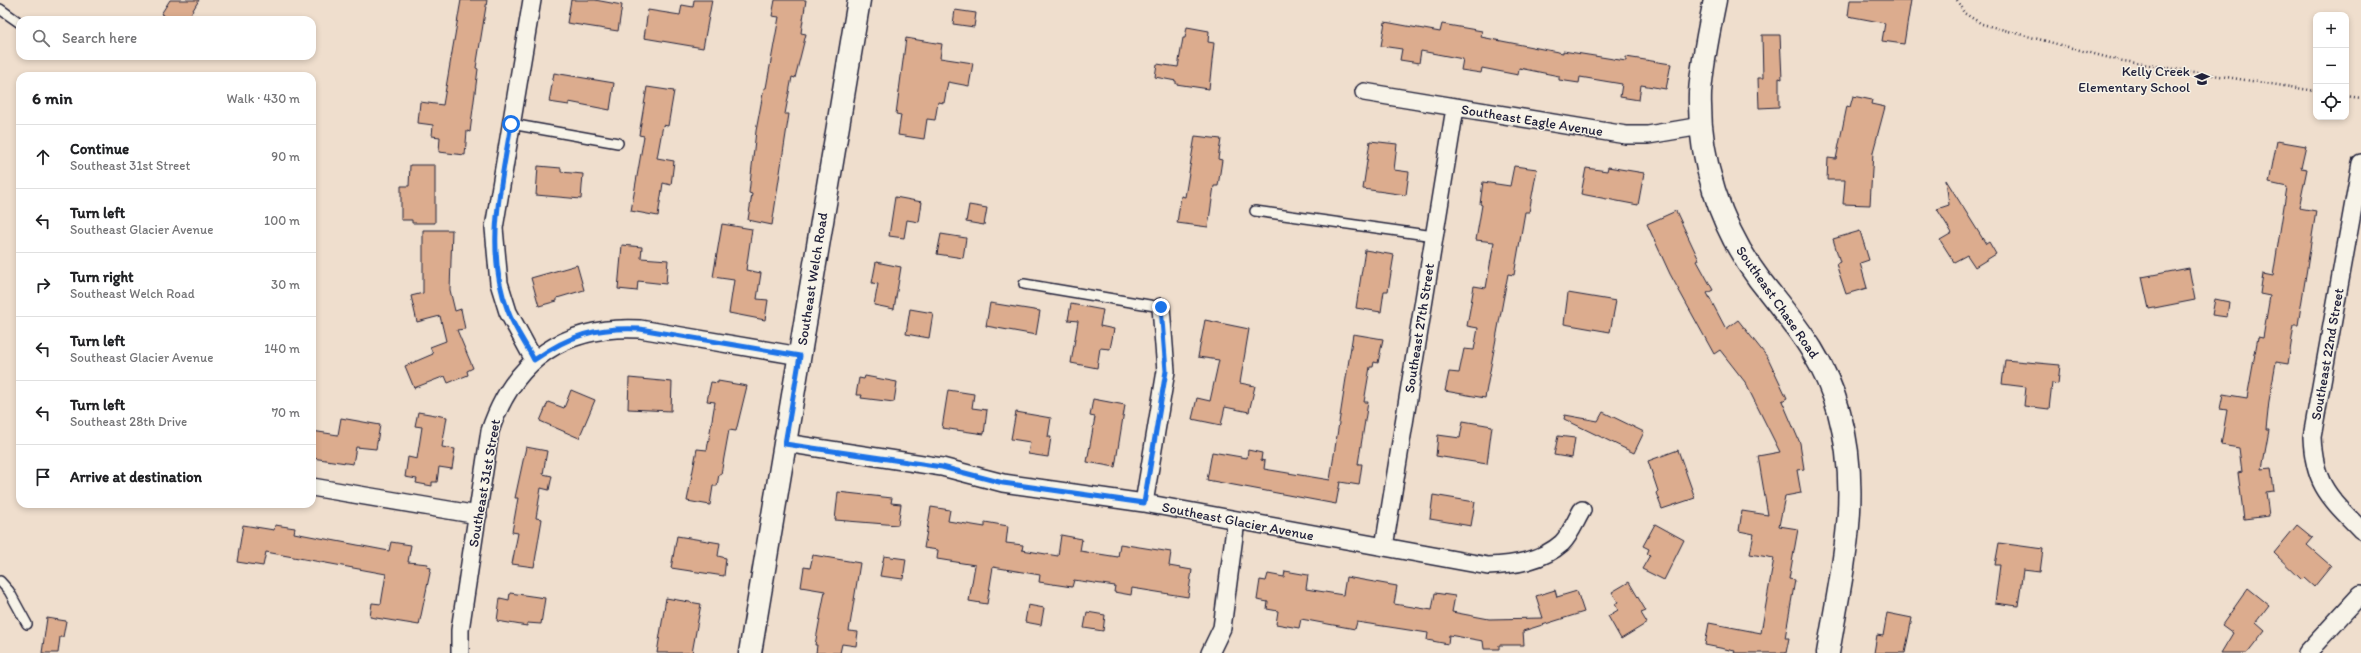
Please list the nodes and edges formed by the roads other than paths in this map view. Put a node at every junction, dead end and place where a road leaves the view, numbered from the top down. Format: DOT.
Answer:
graph roads {
  1 [pos="532,0"];
  2 [pos="859,0"];
  3 [pos="1715,0"];
  4 [pos="0,9"];
  5 [pos="16,20"];
  6 [pos="1364,92"];
  7 [pos="1455,108"];
  8 [pos="511,124"];
  9 [pos="1701,126"];
  10 [pos="618,143"];
  11 [pos="2361,163"];
  12 [pos="1255,211"];
  13 [pos="1434,236"];
  14 [pos="1024,284"];
  15 [pos="1161,307"];
  16 [pos="800,356"];
  17 [pos="534,360"];
  18 [pos="785,444"];
  19 [pos="316,489"];
  20 [pos="1144,503"];
  21 [pos="1582,510"];
  22 [pos="478,515"];
  23 [pos="1236,521"];
  24 [pos="2361,530"];
  25 [pos="1384,547"];
  26 [pos="0,581"];
  27 [pos="2361,594"];
  28 [pos="27,624"];
  29 [pos="460,653"];
  30 [pos="750,653"];
  31 [pos="1210,653"];
  32 [pos="1828,653"];
  33 [pos="2307,653"];
  1 -- 8 [label="street"];
  2 -- 16 [label="street, Southeast Welch Road"];
  3 -- 9 [label="street, Southeast Chase Road"];
  4 -- 5 [label="lane"];
  6 -- 7 [label="street, Southeast Eagle Avenue"];
  7 -- 9 [label="street, Southeast Eagle Avenue"];
  7 -- 13 [label="street, Southeast 27th Street"];
  8 -- 10 [label="lane"];
  8 -- 17 [label="street"];
  9 -- 32 [label="street, Southeast Chase Road"];
  11 -- 24 [label="street, Southeast 22nd Street"];
  12 -- 13 [label="lane"];
  13 -- 25 [label="street, Southeast 27th Street"];
  14 -- 15 [label="lane"];
  15 -- 20 [label="street"];
  16 -- 17 [label="street"];
  16 -- 18 [label="street, Southeast Welch Road"];
  17 -- 22 [label="street, Southeast 31st Street"];
  18 -- 20 [label="street, Southeast Glacier Avenue"];
  18 -- 30 [label="street, Southeast Welch Road"];
  19 -- 22 [label="street"];
  20 -- 23 [label="street, Southeast Glacier Avenue"];
  21 -- 25 [label="street, Southeast Glacier Avenue"];
  22 -- 29 [label="street, Southeast 31st Street"];
  23 -- 25 [label="street, Southeast Glacier Avenue"];
  23 -- 31 [label="street"];
  26 -- 28 [label="lane"];
  27 -- 33 [label="street"];
}
